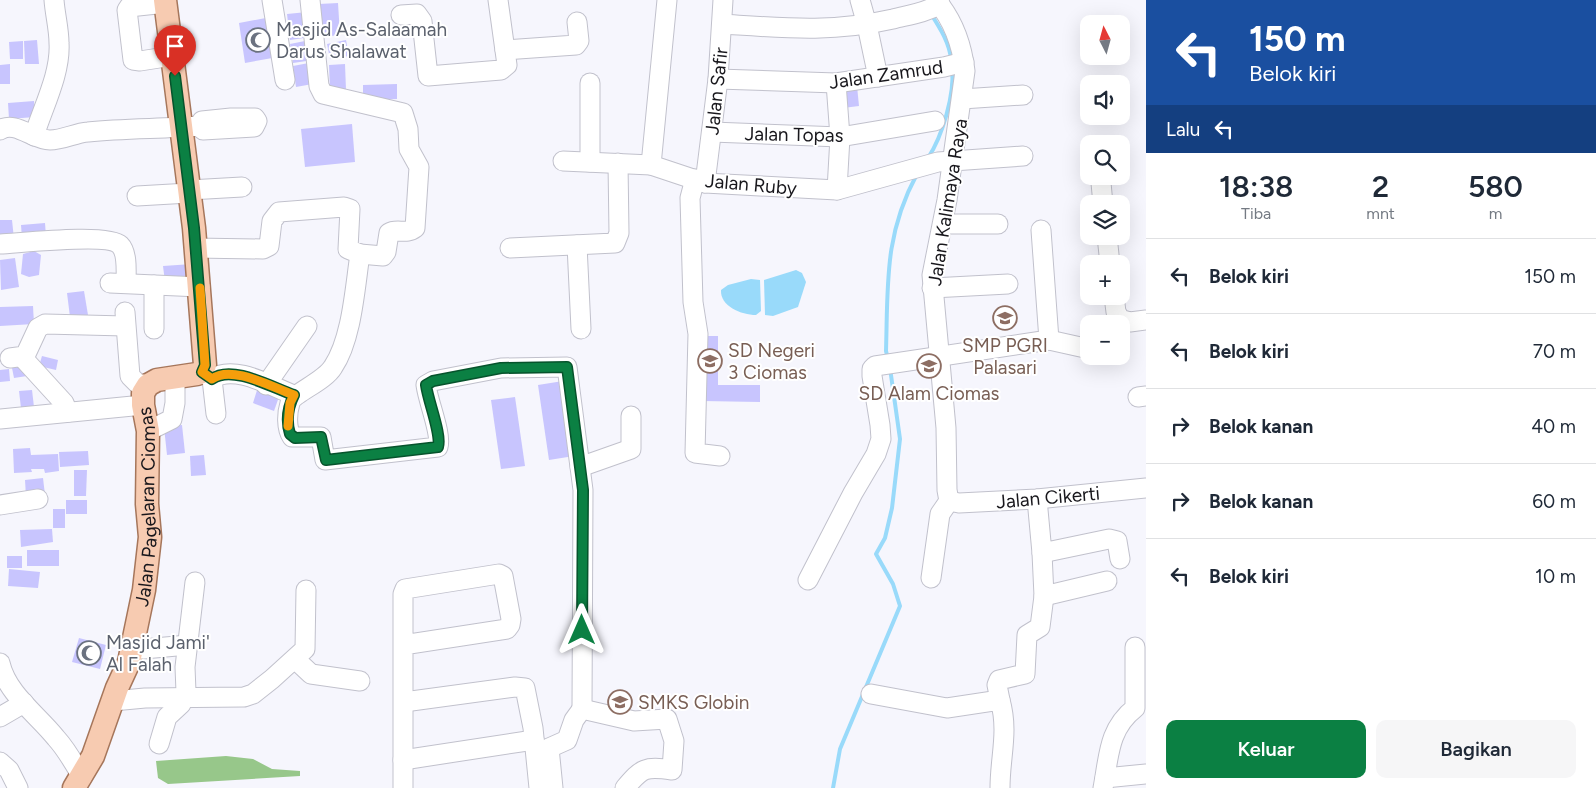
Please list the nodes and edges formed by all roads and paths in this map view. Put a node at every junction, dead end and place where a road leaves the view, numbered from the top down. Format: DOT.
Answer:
graph roads {
  1 [pos="54,0"];
  2 [pos="272,0"];
  3 [pos="310,0"];
  4 [pos="502,0"];
  5 [pos="667,0"];
  6 [pos="723,0"];
  7 [pos="860,0"];
  8 [pos="165,2"];
  9 [pos="932,6"];
  10 [pos="401,15"];
  11 [pos="577,22"];
  12 [pos="722,24"];
  13 [pos="867,24"];
  14 [pos="505,50"];
  15 [pos="172,56"];
  16 [pos="956,64"];
  17 [pos="878,77"];
  18 [pos="718,79"];
  19 [pos="285,80"];
  20 [pos="590,83"];
  21 [pos="836,84"];
  22 [pos="1023,95"];
  23 [pos="962,99"];
  24 [pos="935,121"];
  25 [pos="0,130"];
  26 [pos="187,131"];
  27 [pos="712,132"];
  28 [pos="34,136"];
  29 [pos="840,137"];
  30 [pos="135,143"];
  31 [pos="1023,156"];
  32 [pos="563,161"];
  33 [pos="946,161"];
  34 [pos="590,162"];
  35 [pos="618,163"];
  36 [pos="652,165"];
  37 [pos="700,181"];
  38 [pos="242,187"];
  39 [pos="837,190"];
  40 [pos="189,192"];
  41 [pos="137,196"];
  42 [pos="943,224"];
  43 [pos="998,224"];
  44 [pos="1041,230"];
  45 [pos="0,244"];
  46 [pos="577,245"];
  47 [pos="195,248"];
  48 [pos="510,248"];
  49 [pos="360,254"];
  50 [pos="1008,284"];
  51 [pos="154,285"];
  52 [pos="200,287"];
  53 [pos="932,288"];
  54 [pos="1115,305"];
  55 [pos="1146,320"];
  56 [pos="307,326"];
  57 [pos="581,329"];
  58 [pos="154,330"];
  59 [pos="1049,340"];
  60 [pos="1080,347"];
  61 [pos="940,356"];
  62 [pos="207,376"];
  63 [pos="174,379"];
  64 [pos="266,385"];
  65 [pos="146,395"];
  66 [pos="294,395"];
  67 [pos="68,412"];
  68 [pos="216,414"];
  69 [pos="631,416"];
  70 [pos="0,419"];
  71 [pos="148,431"];
  72 [pos="720,456"];
  73 [pos="580,467"];
  74 [pos="1146,488"];
  75 [pos="38,499"];
  76 [pos="1037,499"];
  77 [pos="949,501"];
  78 [pos="0,505"];
  79 [pos="1042,553"];
  80 [pos="1120,560"];
  81 [pos="931,578"];
  82 [pos="808,580"];
  83 [pos="1107,581"];
  84 [pos="196,582"];
  85 [pos="306,590"];
  86 [pos="1044,596"];
  87 [pos="188,645"];
  88 [pos="403,645"];
  89 [pos="1135,648"];
  90 [pos="132,650"];
  91 [pos="295,659"];
  92 [pos="0,664"];
  93 [pos="360,681"];
  94 [pos="871,694"];
  95 [pos="184,698"];
  96 [pos="1000,700"];
  97 [pos="113,701"];
  98 [pos="404,702"];
  99 [pos="24,704"];
  100 [pos="1140,707"];
  101 [pos="582,709"];
  102 [pos="0,717"];
  103 [pos="534,740"];
  104 [pos="158,744"];
  105 [pos="403,760"];
  106 [pos="0,762"];
  107 [pos="1146,774"];
  108 [pos="640,780"];
  109 [pos="79,783"];
  110 [pos="1104,783"];
  111 [pos="18,788"];
  112 [pos="403,788"];
  113 [pos="539,788"];
  114 [pos="553,788"];
  115 [pos="626,788"];
  116 [pos="1000,788"];
  1 -- 28 [label="street"];
  2 -- 19 [label="street"];
  3 -- 49 [label="street"];
  4 -- 14 [label="street"];
  5 -- 36 [label="street"];
  6 -- 12 [label="street, Jalan Safir"];
  7 -- 13 [label="street"];
  8 -- 15 [label="main road"];
  8 -- 15 [label="street"];
  9 -- 13 [label="street"];
  9 -- 16 [label="street, Jalan Kalimaya Raya"];
  10 -- 14 [label="street"];
  11 -- 14 [label="street"];
  12 -- 13 [label="street"];
  12 -- 18 [label="street, Jalan Safir"];
  13 -- 17 [label="street"];
  15 -- 26 [label="main road"];
  16 -- 17 [label="street, Jalan Zamrud"];
  16 -- 23 [label="street, Jalan Kalimaya Raya"];
  17 -- 21 [label="street, Jalan Zamrud"];
  18 -- 21 [label="street, Jalan Zamrud"];
  18 -- 27 [label="street, Jalan Safir"];
  20 -- 34 [label="street"];
  21 -- 29 [label="street"];
  22 -- 23 [label="street"];
  23 -- 33 [label="street, Jalan Kalimaya Raya"];
  24 -- 29 [label="street, Jalan Topas"];
  25 -- 28 [label="street"];
  26 -- 28 [label="street"];
  26 -- 30 [label="street"];
  26 -- 40 [label="main road"];
  27 -- 29 [label="street, Jalan Topas"];
  27 -- 37 [label="street, Jalan Safir"];
  29 -- 39 [label="street"];
  31 -- 33 [label="street, Jalan Ruby"];
  32 -- 34 [label="street, Jalan Ruby"];
  33 -- 39 [label="street, Jalan Ruby"];
  33 -- 42 [label="street, Jalan Kalimaya Raya"];
  34 -- 35 [label="street, Jalan Ruby"];
  35 -- 36 [label="street, Jalan Ruby"];
  35 -- 46 [label="street"];
  36 -- 37 [label="street, Jalan Ruby"];
  37 -- 39 [label="street, Jalan Ruby"];
  37 -- 72 [label="street, Jalan Safir"];
  38 -- 40 [label="street"];
  40 -- 41 [label="street"];
  40 -- 47 [label="main road"];
  42 -- 43 [label="street"];
  42 -- 53 [label="street, Jalan Kalimaya Raya"];
  44 -- 59 [label="street"];
  45 -- 51 [label="street"];
  46 -- 48 [label="street"];
  46 -- 57 [label="street"];
  47 -- 49 [label="street"];
  47 -- 52 [label="main road"];
  49 -- 66 [label="street"];
  50 -- 53 [label="street"];
  51 -- 52 [label="street"];
  51 -- 58 [label="street"];
  52 -- 62 [label="main road"];
  53 -- 61 [label="street, Jalan Kalimaya Raya"];
  54 -- 55 [label="street"];
  56 -- 64 [label="street"];
  59 -- 60 [label="street"];
  59 -- 61 [label="street"];
  61 -- 77 [label="street, Jalan Kalimaya Raya"];
  61 -- 82 [label="street"];
  62 -- 63 [label="main road, Jalan Pagelaran Ciomas"];
  62 -- 64 [label="street"];
  62 -- 68 [label="street"];
  63 -- 65 [label="main road, Jalan Pagelaran Ciomas"];
  63 -- 71 [label="street"];
  64 -- 66 [label="street"];
  65 -- 67 [label="street"];
  65 -- 67 [label="street"];
  65 -- 71 [label="main road, Jalan Pagelaran Ciomas"];
  66 -- 73 [label="street"];
  67 -- 70 [label="street"];
  69 -- 73 [label="street"];
  71 -- 90 [label="main road, Jalan Pagelaran Ciomas"];
  73 -- 101 [label="street"];
  74 -- 76 [label="street, Jalan Cikerti"];
  75 -- 78 [label="street"];
  76 -- 77 [label="street, Jalan Cikerti"];
  76 -- 79 [label="street"];
  77 -- 81 [label="street"];
  79 -- 80 [label="street"];
  79 -- 86 [label="street"];
  83 -- 86 [label="street"];
  84 -- 87 [label="street"];
  85 -- 91 [label="street"];
  86 -- 96 [label="street"];
  87 -- 90 [label="street"];
  87 -- 95 [label="street"];
  88 -- 88 [label="street"];
  88 -- 98 [label="street"];
  89 -- 100 [label="street"];
  90 -- 97 [label="main road, Jalan Pagelaran Ciomas"];
  91 -- 93 [label="street"];
  91 -- 95 [label="street"];
  92 -- 99 [label="street"];
  94 -- 96 [label="street"];
  95 -- 97 [label="street"];
  95 -- 104 [label="street"];
  96 -- 116 [label="street"];
  97 -- 109 [label="main road, Jalan Pagelaran Ciomas"];
  98 -- 103 [label="street"];
  98 -- 105 [label="street"];
  99 -- 102 [label="street"];
  99 -- 109 [label="street"];
  100 -- 110 [label="street"];
  101 -- 108 [label="street"];
  101 -- 114 [label="street"];
  103 -- 105 [label="street"];
  103 -- 113 [label="street"];
  105 -- 112 [label="street"];
  106 -- 111 [label="street"];
  107 -- 110 [label="street"];
  108 -- 115 [label="street"];
}
